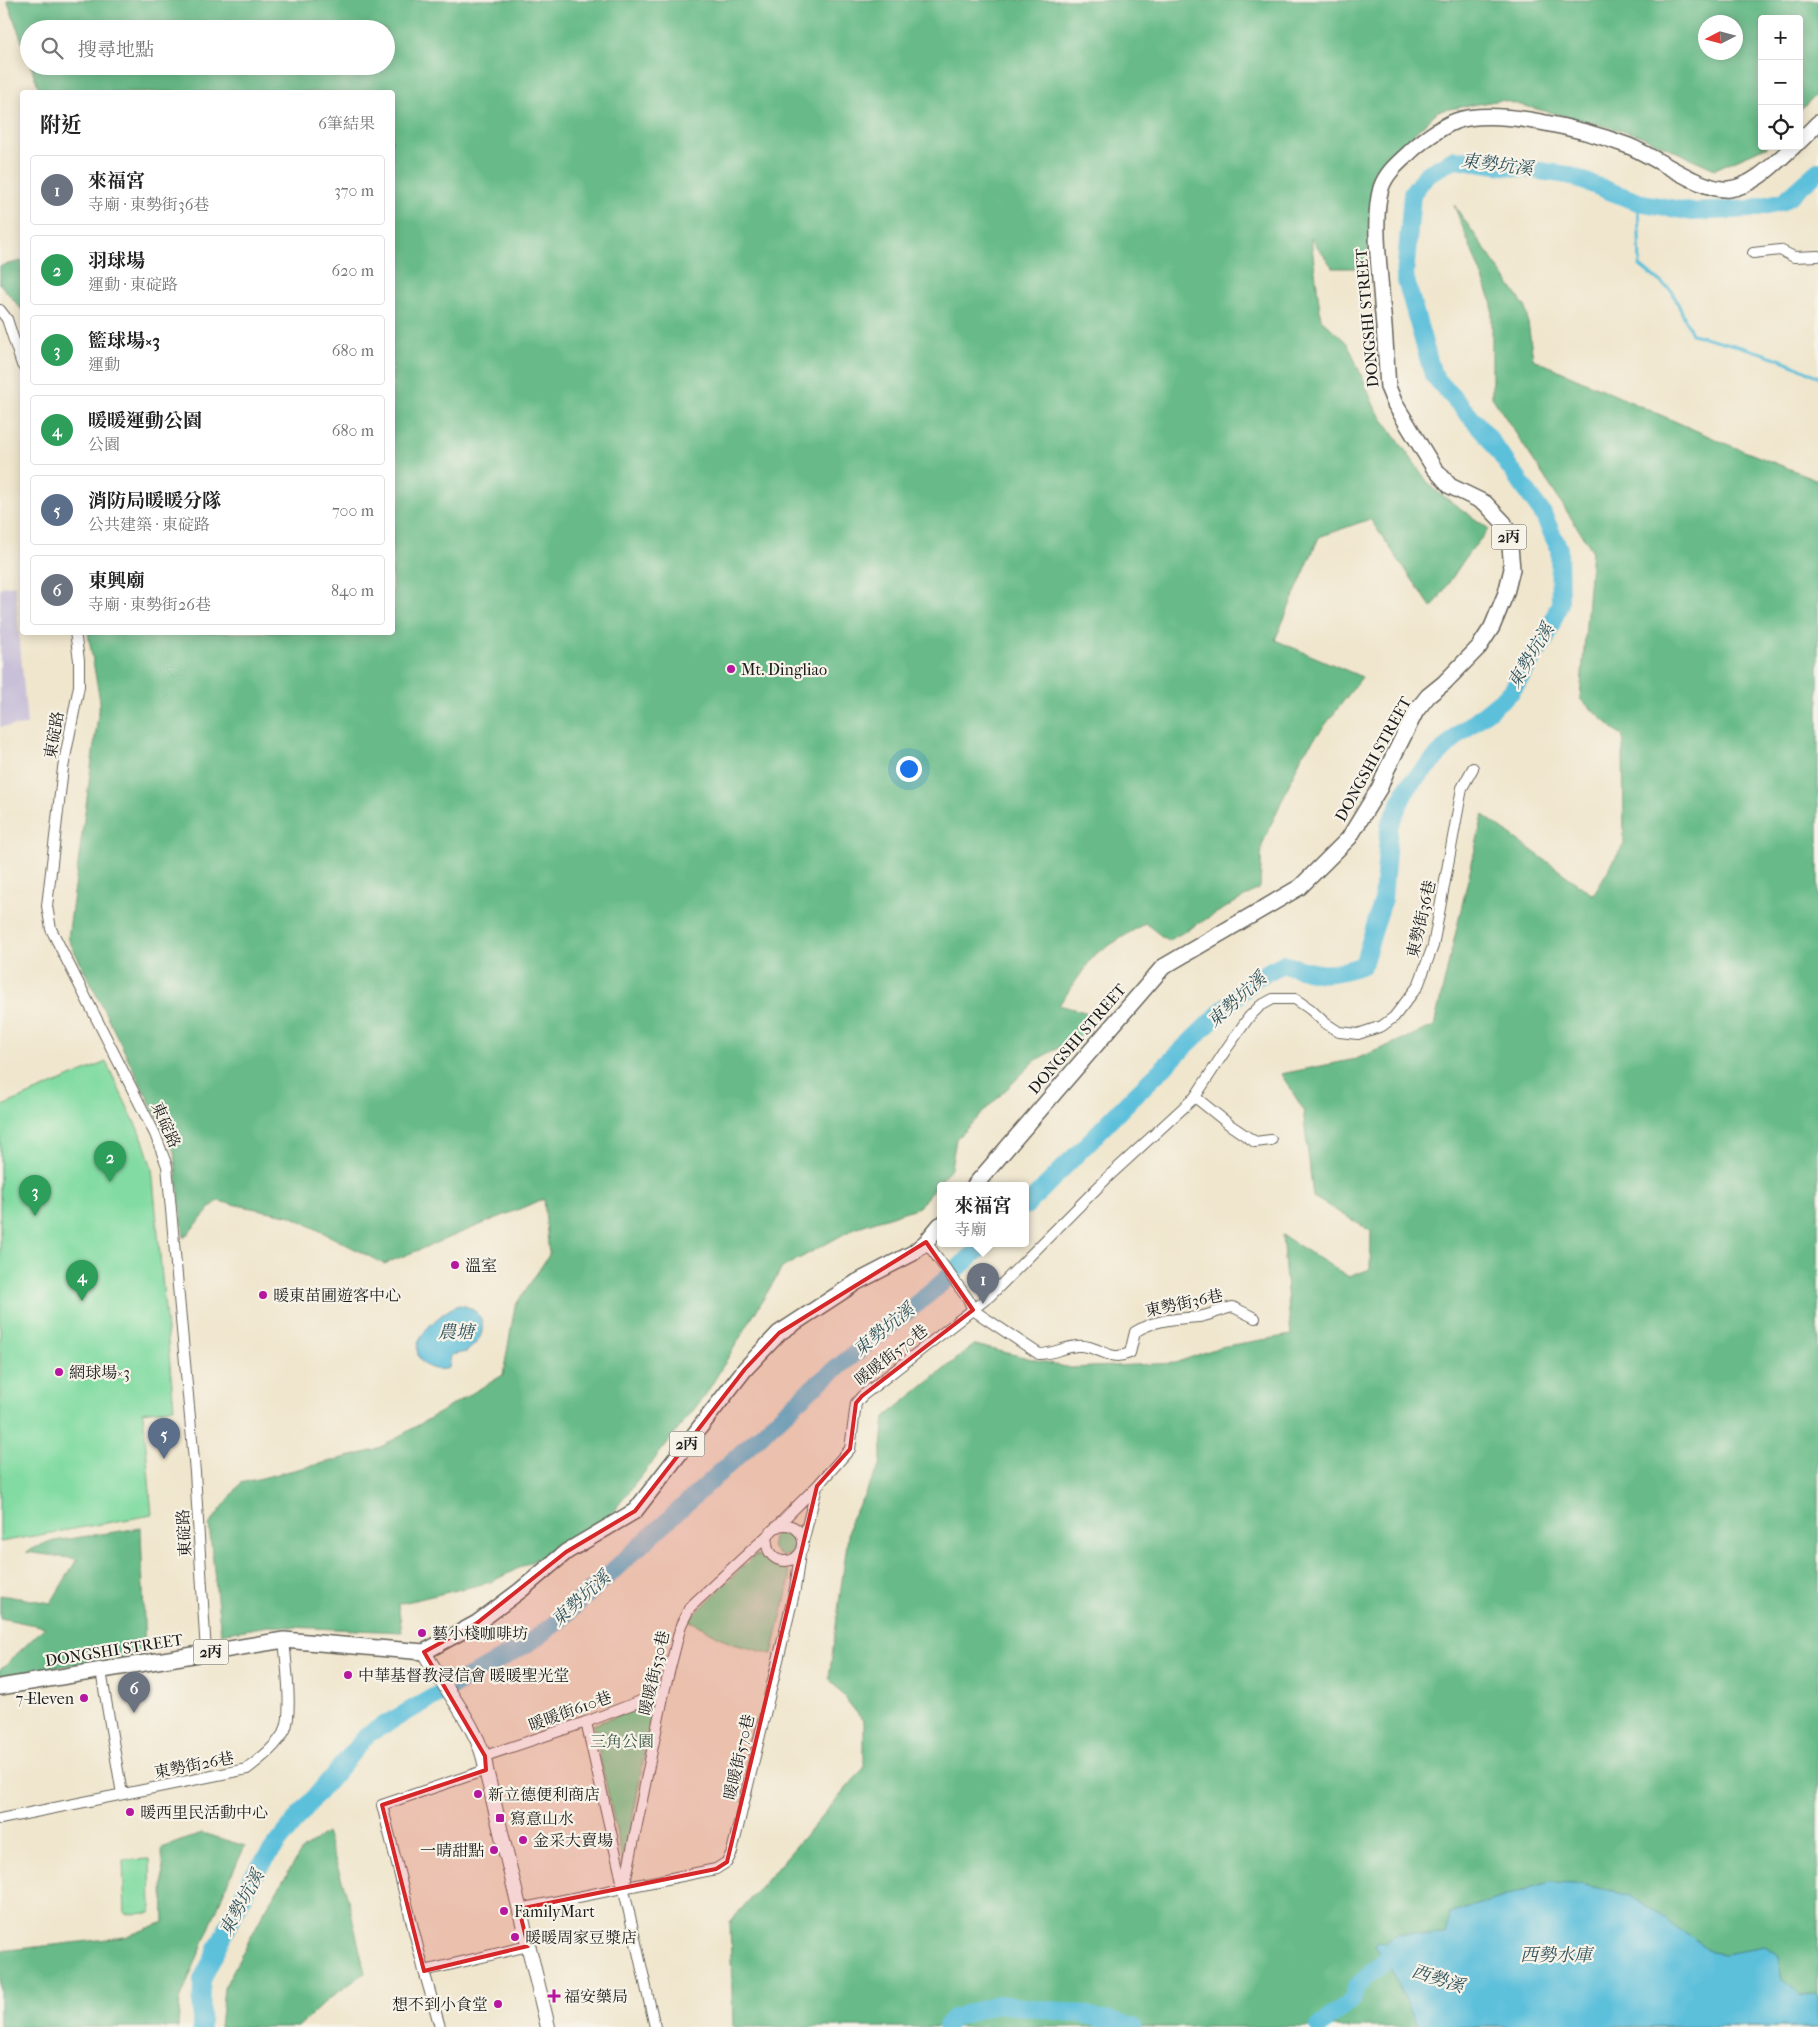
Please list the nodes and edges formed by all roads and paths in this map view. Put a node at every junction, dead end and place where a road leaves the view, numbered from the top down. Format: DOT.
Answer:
graph roads {
  1 [pos="1818,123"];
  2 [pos="1803,138"];
  3 [pos="1789,150"];
  4 [pos="1753,253"];
  5 [pos="1818,256"];
  6 [pos="0,310"];
  7 [pos="20,359"];
  8 [pos="75,635"];
  9 [pos="1473,768"];
  10 [pos="1195,1097"];
  11 [pos="1271,1140"];
  12 [pos="978,1182"];
  13 [pos="937,1233"];
  14 [pos="931,1248"];
  15 [pos="973,1310"];
  16 [pos="1255,1318"];
  17 [pos="817,1486"];
  18 [pos="776,1527"];
  19 [pos="768,1535"];
  20 [pos="803,1542"];
  21 [pos="800,1554"];
  22 [pos="284,1640"];
  23 [pos="206,1653"];
  24 [pos="427,1658"];
  25 [pos="101,1670"];
  26 [pos="0,1687"];
  27 [pos="664,1692"];
  28 [pos="586,1722"];
  29 [pos="485,1756"];
  30 [pos="486,1770"];
  31 [pos="122,1794"];
  32 [pos="0,1820"];
  33 [pos="624,1888"];
  34 [pos="519,1909"];
  35 [pos="528,1946"];
  36 [pos="424,1971"];
  37 [pos="440,2027"];
  38 [pos="548,2027"];
  39 [pos="655,2027"];
  1 -- 2 [label="main road"];
  3 -- 12 [label="main road, DONGSHI STREET / 2丙"];
  4 -- 5 [label="street"];
  6 -- 7 [label="street"];
  8 -- 23 [label="street, 東碇路"];
  9 -- 10 [label="street, 東勢街36巷"];
  10 -- 11 [label="street"];
  10 -- 15 [label="street, 東勢街36巷"];
  13 -- 14 [label="main road, 2丙"];
  14 -- 15 [label="street"];
  14 -- 24 [label="main road, 2丙"];
  15 -- 16 [label="street, 東勢街36巷"];
  15 -- 17 [label="street, 暖暖街570巷"];
  17 -- 18 [label="street"];
  17 -- 20 [label="street"];
  18 -- 19 [label="street"];
  18 -- 20 [label="street"];
  19 -- 21 [label="street"];
  19 -- 27 [label="street, 暖暖街530巷"];
  20 -- 21 [label="street"];
  21 -- 33 [label="street, 暖暖街570巷"];
  22 -- 23 [label="main road, DONGSHI STREET / 2丙"];
  22 -- 24 [label="main road, DONGSHI STREET / 2丙"];
  22 -- 31 [label="street, 東勢街26巷"];
  23 -- 25 [label="main road, DONGSHI STREET / 2丙"];
  24 -- 29 [label="street"];
  25 -- 26 [label="main road, DONGSHI STREET / 2丙"];
  25 -- 31 [label="street"];
  27 -- 28 [label="street, 暖暖街610巷"];
  27 -- 33 [label="street, 暖暖街530巷"];
  28 -- 29 [label="street, 暖暖街610巷"];
  28 -- 33 [label="street"];
  29 -- 30 [label="street"];
  30 -- 34 [label="street"];
  30 -- 36 [label="street"];
  31 -- 32 [label="street, 東勢街26巷"];
  33 -- 34 [label="street, 暖暖街570巷"];
  33 -- 39 [label="street, 暖暖街530巷"];
  34 -- 35 [label="street"];
  35 -- 36 [label="street"];
  35 -- 38 [label="street"];
  36 -- 37 [label="street"];
}
